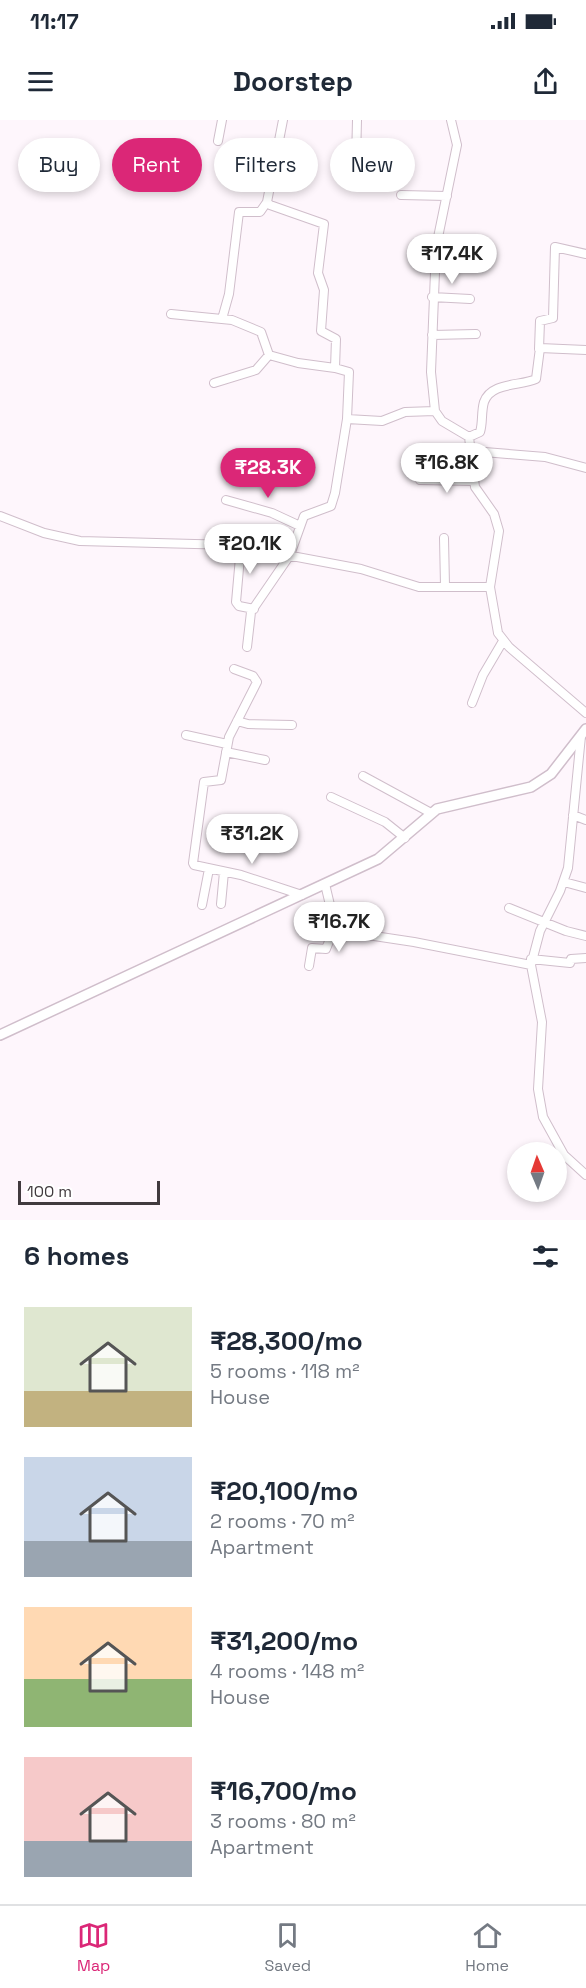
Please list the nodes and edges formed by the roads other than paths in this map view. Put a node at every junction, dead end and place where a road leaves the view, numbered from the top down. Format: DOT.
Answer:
graph roads {
  1 [pos="222,120"];
  2 [pos="283,120"];
  3 [pos="357,120"];
  4 [pos="451,120"];
  5 [pos="219,138"];
  6 [pos="357,138"];
  7 [pos="401,195"];
  8 [pos="447,196"];
  9 [pos="267,202"];
  10 [pos="586,254"];
  11 [pos="432,297"];
  12 [pos="470,299"];
  13 [pos="171,314"];
  14 [pos="222,319"];
  15 [pos="476,334"];
  16 [pos="432,335"];
  17 [pos="539,349"];
  18 [pos="586,350"];
  19 [pos="269,355"];
  20 [pos="335,368"];
  21 [pos="214,383"];
  22 [pos="435,411"];
  23 [pos="347,420"];
  24 [pos="469,437"];
  25 [pos="472,451"];
  26 [pos="586,468"];
  27 [pos="420,480"];
  28 [pos="474,481"];
  29 [pos="226,500"];
  30 [pos="0,516"];
  31 [pos="300,526"];
  32 [pos="444,538"];
  33 [pos="241,546"];
  34 [pos="290,555"];
  35 [pos="445,586"];
  36 [pos="490,587"];
  37 [pos="254,609"];
  38 [pos="503,641"];
  39 [pos="247,647"];
  40 [pos="234,669"];
  41 [pos="472,703"];
  42 [pos="586,714"];
  43 [pos="237,721"];
  44 [pos="292,725"];
  45 [pos="584,732"];
  46 [pos="186,735"];
  47 [pos="226,748"];
  48 [pos="265,760"];
  49 [pos="363,776"];
  50 [pos="332,796"];
  51 [pos="431,813"];
  52 [pos="573,815"];
  53 [pos="586,820"];
  54 [pos="405,838"];
  55 [pos="210,869"];
  56 [pos="224,872"];
  57 [pos="564,882"];
  58 [pos="325,884"];
  59 [pos="586,888"];
  60 [pos="302,895"];
  61 [pos="221,904"];
  62 [pos="202,905"];
  63 [pos="509,908"];
  64 [pos="544,921"];
  65 [pos="334,926"];
  66 [pos="586,936"];
  67 [pos="586,958"];
  68 [pos="531,962"];
  69 [pos="309,966"];
  70 [pos="0,1035"];
  71 [pos="586,1176"];
  1 -- 5 [label="street"];
  2 -- 9 [label="street"];
  3 -- 6 [label="street"];
  4 -- 8 [label="street"];
  7 -- 8 [label="street"];
  8 -- 11 [label="street"];
  9 -- 14 [label="street"];
  9 -- 20 [label="street"];
  10 -- 17 [label="street"];
  11 -- 12 [label="street"];
  11 -- 16 [label="street"];
  13 -- 14 [label="street"];
  14 -- 19 [label="street"];
  15 -- 16 [label="street"];
  16 -- 22 [label="street"];
  17 -- 18 [label="street"];
  17 -- 24 [label="street"];
  19 -- 20 [label="street"];
  19 -- 21 [label="street"];
  20 -- 23 [label="street"];
  22 -- 23 [label="street"];
  22 -- 24 [label="street"];
  23 -- 31 [label="street"];
  24 -- 25 [label="street"];
  25 -- 26 [label="street"];
  25 -- 28 [label="street"];
  27 -- 28 [label="street"];
  28 -- 36 [label="street"];
  29 -- 31 [label="street"];
  30 -- 33 [label="street"];
  31 -- 34 [label="street"];
  32 -- 35 [label="street"];
  33 -- 34 [label="street"];
  33 -- 37 [label="street"];
  34 -- 35 [label="street"];
  34 -- 37 [label="street"];
  35 -- 36 [label="street"];
  36 -- 38 [label="street"];
  37 -- 39 [label="street"];
  38 -- 41 [label="street"];
  38 -- 42 [label="street"];
  40 -- 43 [label="street"];
  43 -- 44 [label="street"];
  43 -- 47 [label="street"];
  45 -- 51 [label="street"];
  45 -- 52 [label="street"];
  46 -- 47 [label="street"];
  47 -- 48 [label="street"];
  47 -- 55 [label="street"];
  49 -- 51 [label="street"];
  50 -- 54 [label="street"];
  51 -- 54 [label="street"];
  52 -- 53 [label="street"];
  52 -- 57 [label="street"];
  54 -- 58 [label="street"];
  55 -- 56 [label="street"];
  55 -- 62 [label="street"];
  56 -- 60 [label="street"];
  56 -- 61 [label="street"];
  57 -- 59 [label="street"];
  57 -- 64 [label="street"];
  58 -- 60 [label="street"];
  58 -- 65 [label="street"];
  60 -- 70 [label="street"];
  63 -- 64 [label="street"];
  64 -- 66 [label="street"];
  64 -- 68 [label="street"];
  65 -- 68 [label="street"];
  65 -- 69 [label="street"];
  67 -- 68 [label="street"];
  68 -- 71 [label="street"];
}
